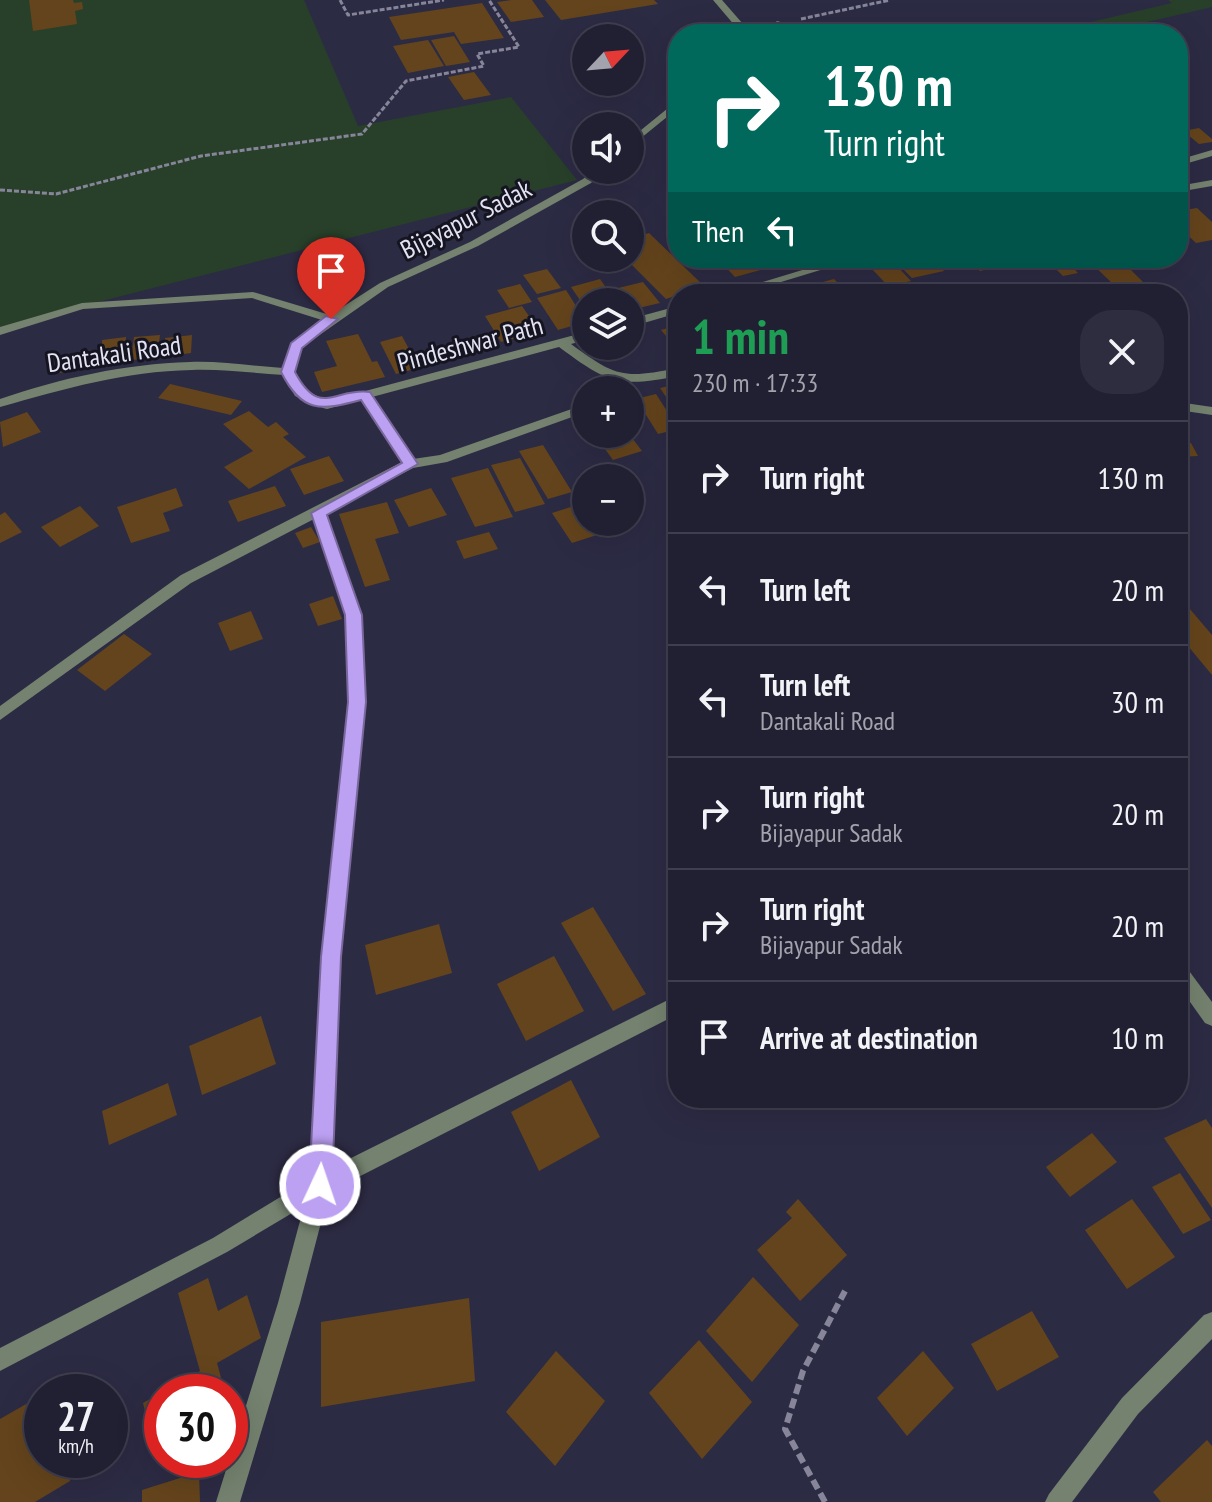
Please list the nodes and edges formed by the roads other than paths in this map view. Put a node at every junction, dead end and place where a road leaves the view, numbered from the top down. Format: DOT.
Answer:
graph roads {
  1 [pos="717,0"];
  2 [pos="738,24"];
  3 [pos="668,112"];
  4 [pos="644,132"];
  5 [pos="1212,153"];
  6 [pos="1188,160"];
  7 [pos="1212,183"];
  8 [pos="582,184"];
  9 [pos="1188,187"];
  10 [pos="819,268"];
  11 [pos="764,284"];
  12 [pos="668,312"];
  13 [pos="331,319"];
  14 [pos="644,319"];
  15 [pos="0,331"];
  16 [pos="572,340"];
  17 [pos="562,343"];
  18 [pos="288,372"];
  19 [pos="668,374"];
  20 [pos="599,376"];
  21 [pos="644,379"];
  22 [pos="365,395"];
  23 [pos="0,403"];
  24 [pos="1188,407"];
  25 [pos="1212,411"];
  26 [pos="572,413"];
  27 [pos="410,464"];
  28 [pos="319,513"];
  29 [pos="0,714"];
  30 [pos="1188,984"];
  31 [pos="668,1009"];
  32 [pos="1212,1017"];
  33 [pos="320,1185"];
  34 [pos="1212,1323"];
  35 [pos="0,1360"];
  36 [pos="228,1502"];
  37 [pos="1057,1502"];
  1 -- 2 [label="street"];
  3 -- 4 [label="street"];
  5 -- 6 [label="street"];
  7 -- 9 [label="street"];
  8 -- 13 [label="street, Bijayapur Sadak"];
  10 -- 11 [label="street"];
  12 -- 14 [label="street"];
  13 -- 15 [label="street"];
  13 -- 18 [label="street, Bijayapur Sadak"];
  16 -- 17 [label="street, Pindeshwar Path"];
  17 -- 20 [label="street"];
  17 -- 22 [label="street, Pindeshwar Path"];
  18 -- 22 [label="street"];
  18 -- 23 [label="street, Dantakali Road"];
  19 -- 21 [label="street"];
  22 -- 27 [label="street"];
  24 -- 25 [label="street"];
  26 -- 27 [label="street"];
  27 -- 28 [label="street"];
  28 -- 29 [label="street"];
  28 -- 33 [label="street"];
  30 -- 32 [label="street"];
  31 -- 33 [label="street"];
  33 -- 35 [label="street"];
  33 -- 36 [label="street"];
  34 -- 37 [label="street"];
}
